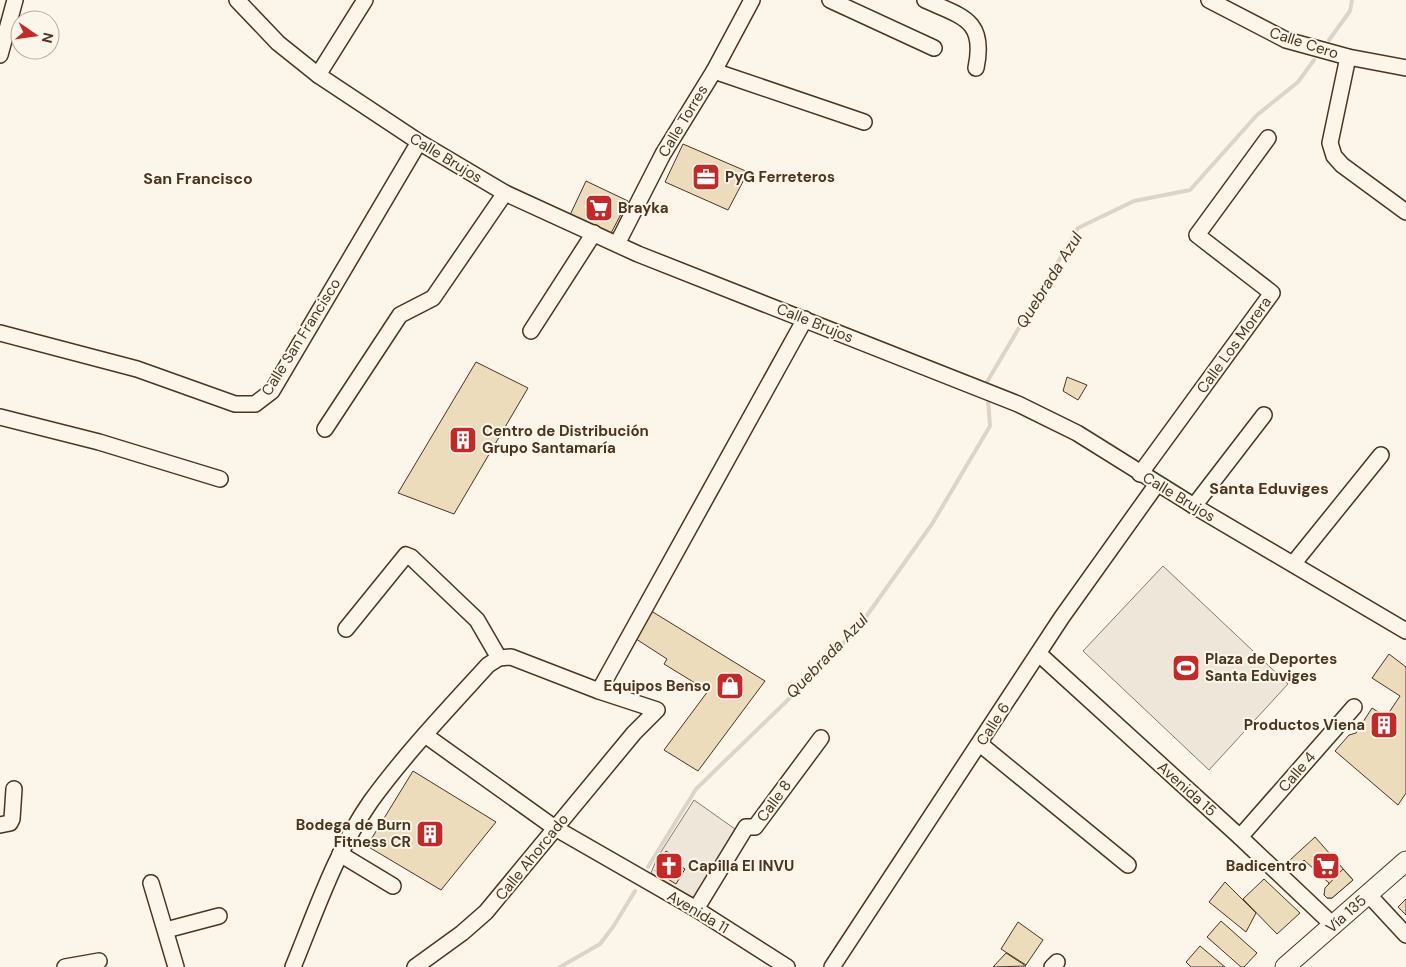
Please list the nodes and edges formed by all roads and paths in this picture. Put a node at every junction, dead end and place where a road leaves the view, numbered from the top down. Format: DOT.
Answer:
graph roads {
  1 [pos="15,0"];
  2 [pos="237,0"];
  3 [pos="365,0"];
  4 [pos="752,0"];
  5 [pos="830,0"];
  6 [pos="925,0"];
  7 [pos="1209,0"];
  8 [pos="934,48"];
  9 [pos="0,55"];
  10 [pos="1348,57"];
  11 [pos="976,68"];
  12 [pos="1406,68"];
  13 [pos="714,70"];
  14 [pos="318,75"];
  15 [pos="864,122"];
  16 [pos="1268,138"];
  17 [pos="419,142"];
  18 [pos="504,192"];
  19 [pos="1406,212"];
  20 [pos="594,234"];
  21 [pos="617,244"];
  22 [pos="806,319"];
  23 [pos="530,331"];
  24 [pos="0,334"];
  25 [pos="1264,415"];
  26 [pos="0,417"];
  27 [pos="325,429"];
  28 [pos="1381,455"];
  29 [pos="1140,474"];
  30 [pos="220,479"];
  31 [pos="1157,484"];
  32 [pos="1194,506"];
  33 [pos="1293,564"];
  34 [pos="346,629"];
  35 [pos="1406,630"];
  36 [pos="1039,654"];
  37 [pos="499,658"];
  38 [pos="599,691"];
  39 [pos="1354,707"];
  40 [pos="425,735"];
  41 [pos="821,738"];
  42 [pos="980,744"];
  43 [pos="14,789"];
  44 [pos="0,825"];
  45 [pos="556,828"];
  46 [pos="1240,837"];
  47 [pos="340,854"];
  48 [pos="1406,861"];
  49 [pos="1128,865"];
  50 [pos="151,882"];
  51 [pos="393,886"];
  52 [pos="1368,894"];
  53 [pos="696,909"];
  54 [pos="219,916"];
  55 [pos="1334,926"];
  56 [pos="166,930"];
  57 [pos="1406,935"];
  58 [pos="99,961"];
  59 [pos="65,967"];
  60 [pos="176,967"];
  61 [pos="293,967"];
  62 [pos="415,967"];
  63 [pos="787,967"];
  64 [pos="832,967"];
  65 [pos="1285,967"];
  1 -- 9 [label="street"];
  2 -- 14 [label="street, Calle Brujos"];
  3 -- 14 [label="street"];
  4 -- 13 [label="street, Calle Torres"];
  5 -- 8 [label="street"];
  6 -- 11 [label="street"];
  7 -- 10 [label="street, Calle Cero"];
  10 -- 12 [label="street, Calle Cero"];
  10 -- 19 [label="street"];
  13 -- 15 [label="street"];
  13 -- 21 [label="street, Calle Torres"];
  14 -- 17 [label="street, Calle Brujos"];
  16 -- 29 [label="street, Calle Los Morera"];
  17 -- 18 [label="street, Calle Brujos"];
  17 -- 24 [label="street, Calle San Francisco"];
  18 -- 20 [label="street, Calle Brujos"];
  18 -- 27 [label="street"];
  20 -- 21 [label="street, Calle Brujos"];
  20 -- 23 [label="street"];
  21 -- 22 [label="street, Calle Brujos"];
  22 -- 29 [label="street, Calle Brujos"];
  22 -- 38 [label="street"];
  25 -- 32 [label="street"];
  26 -- 30 [label="street"];
  28 -- 33 [label="street"];
  29 -- 31 [label="street, Calle Brujos"];
  31 -- 32 [label="street, Calle Brujos"];
  31 -- 36 [label="street, Calle 6"];
  32 -- 33 [label="street, Calle Brujos"];
  33 -- 35 [label="street, Calle Brujos"];
  34 -- 37 [label="street"];
  36 -- 42 [label="street, Calle 6"];
  36 -- 46 [label="street, Avenida 15"];
  37 -- 38 [label="street"];
  37 -- 40 [label="street"];
  38 -- 45 [label="street, Calle Ahorcado"];
  39 -- 46 [label="street, Calle 4"];
  40 -- 45 [label="street, Avenida 11"];
  40 -- 47 [label="street"];
  41 -- 53 [label="street, Calle 8"];
  42 -- 49 [label="street"];
  42 -- 64 [label="street, Calle 6"];
  43 -- 44 [label="street"];
  45 -- 53 [label="street, Avenida 11"];
  45 -- 62 [label="street, Calle Ahorcado"];
  46 -- 55 [label="street, Avenida 15"];
  47 -- 51 [label="street"];
  47 -- 61 [label="street"];
  48 -- 52 [label="main road, Vía 135"];
  50 -- 56 [label="street"];
  52 -- 55 [label="main road, Vía 135"];
  52 -- 57 [label="street"];
  53 -- 63 [label="street, Avenida 11"];
  54 -- 56 [label="street"];
  55 -- 65 [label="main road, Vía 135"];
  56 -- 60 [label="street"];
  58 -- 59 [label="street"];
}
